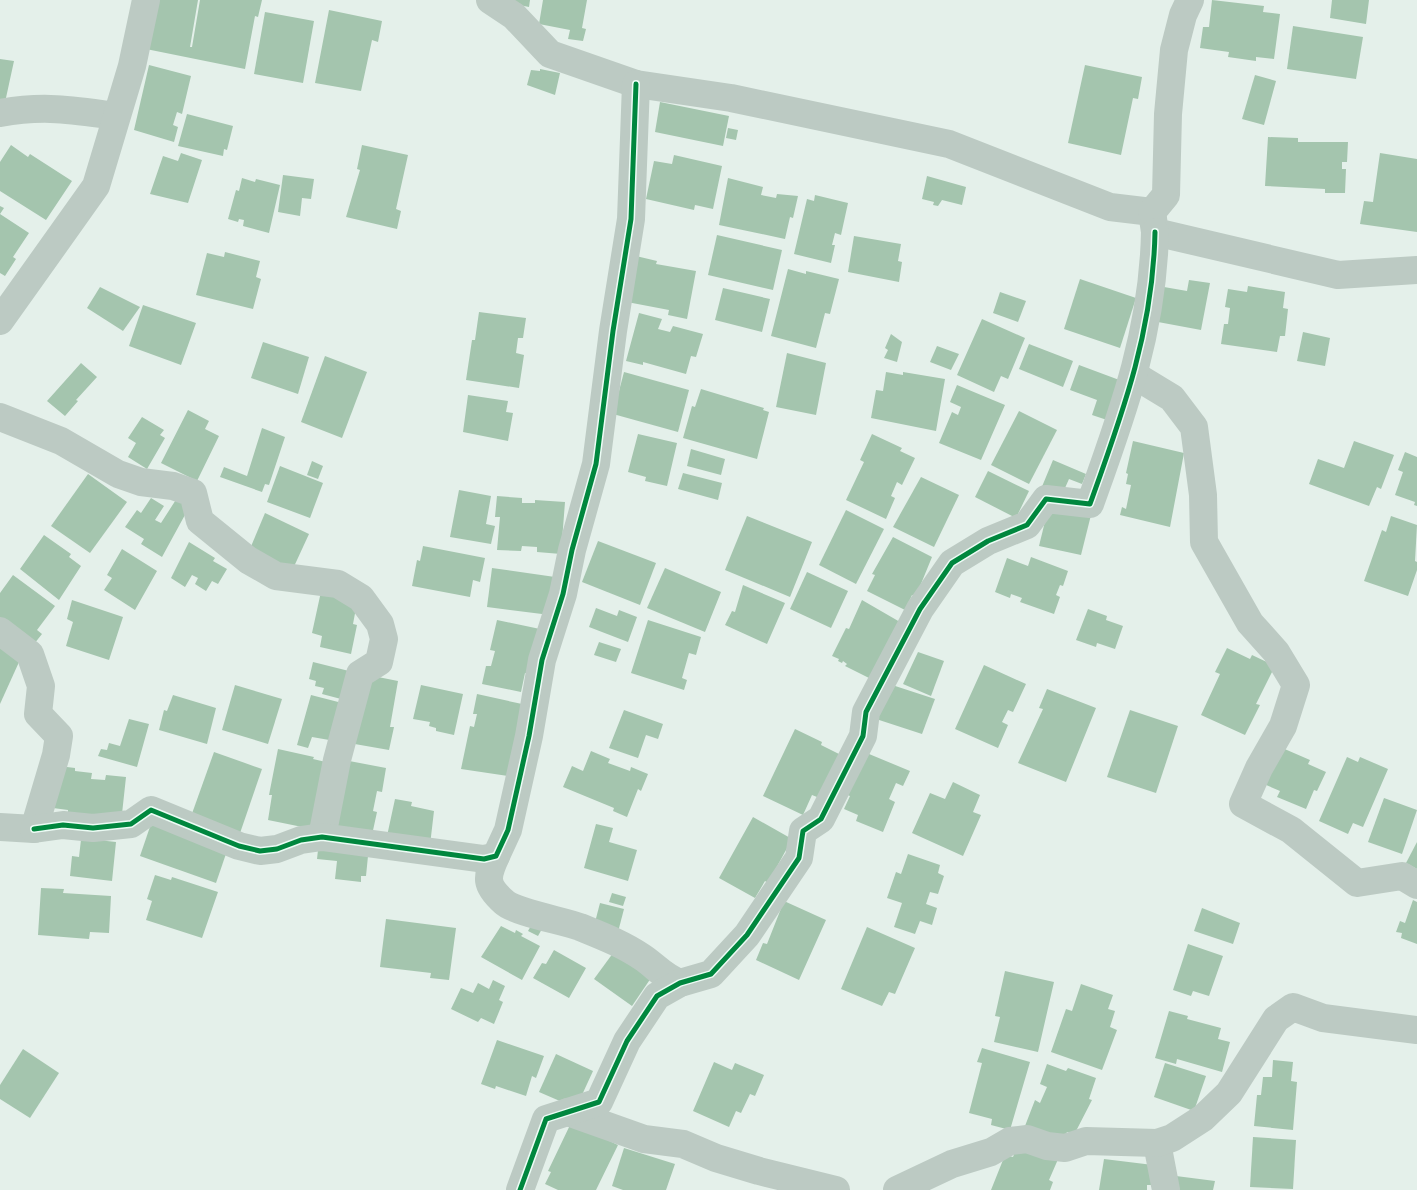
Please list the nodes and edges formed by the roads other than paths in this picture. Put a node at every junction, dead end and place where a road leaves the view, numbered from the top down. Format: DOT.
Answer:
graph roads {
  1 [pos="146,0"];
  2 [pos="490,0"];
  3 [pos="1190,0"];
  4 [pos="636,84"];
  5 [pos="0,113"];
  6 [pos="116,116"];
  7 [pos="1154,222"];
  8 [pos="1417,270"];
  9 [pos="0,321"];
  10 [pos="1134,375"];
  11 [pos="0,417"];
  12 [pos="0,631"];
  13 [pos="0,827"];
  14 [pos="34,829"];
  15 [pos="322,837"];
  16 [pos="496,856"];
  17 [pos="1417,885"];
  18 [pos="680,983"];
  19 [pos="1417,1030"];
  20 [pos="568,1112"];
  21 [pos="1157,1143"];
  22 [pos="937,1181"];
  23 [pos="520,1190"];
  24 [pos="836,1190"];
  25 [pos="897,1190"];
  26 [pos="1166,1190"];
  1 -- 6 [label="street"];
  2 -- 4 [label="street"];
  3 -- 7 [label="street"];
  4 -- 7 [label="street"];
  4 -- 16 [label="street"];
  5 -- 6 [label="street"];
  6 -- 9 [label="street"];
  7 -- 8 [label="street"];
  7 -- 10 [label="street"];
  10 -- 17 [label="street"];
  10 -- 18 [label="street"];
  11 -- 15 [label="street"];
  12 -- 14 [label="street"];
  13 -- 14 [label="street"];
  14 -- 15 [label="street"];
  15 -- 16 [label="street"];
  16 -- 18 [label="street"];
  18 -- 20 [label="street"];
  19 -- 21 [label="street"];
  20 -- 23 [label="street"];
  20 -- 24 [label="street"];
  21 -- 22 [label="street"];
  21 -- 26 [label="street"];
  22 -- 25 [label="street"];
}
